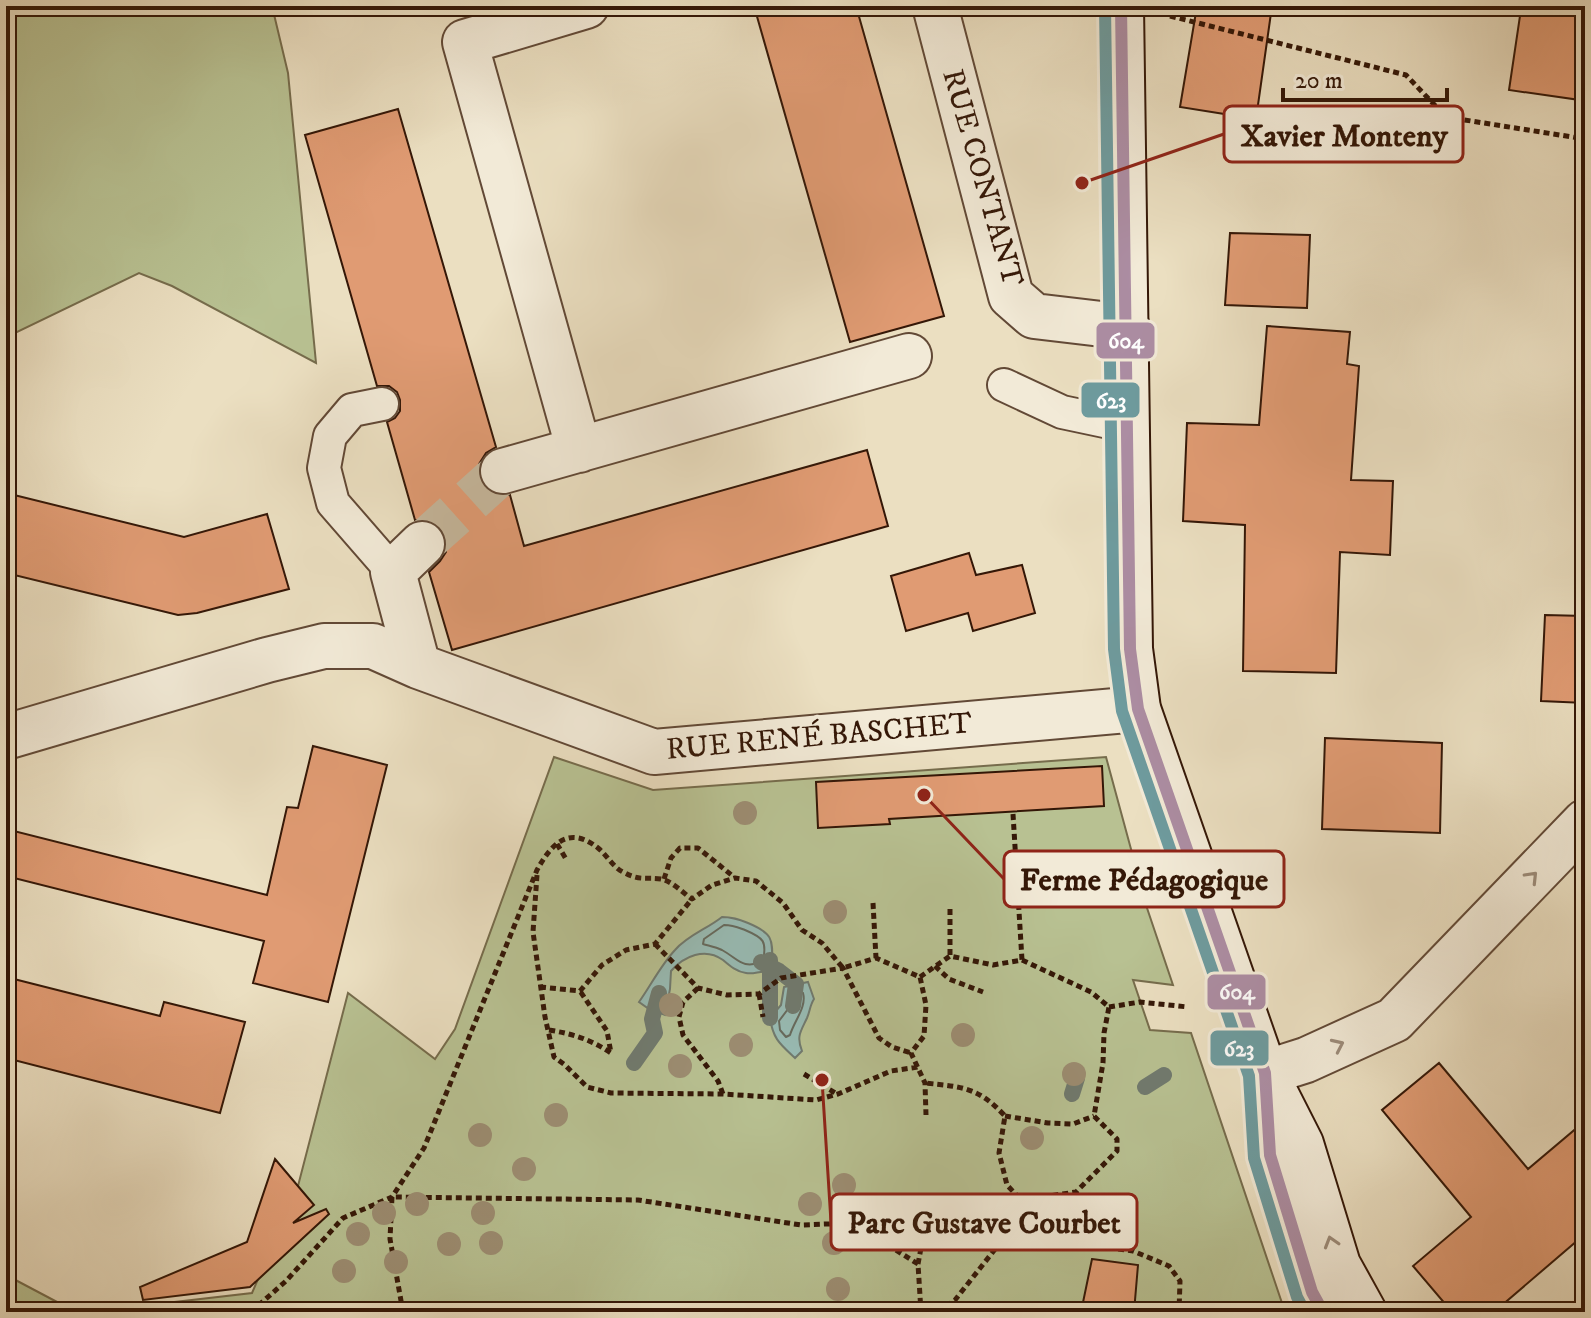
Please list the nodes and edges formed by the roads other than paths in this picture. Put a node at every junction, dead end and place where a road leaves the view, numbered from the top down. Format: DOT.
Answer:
graph roads {
  1 [pos="586,6"];
  2 [pos="935,6"];
  3 [pos="1121,10"];
  4 [pos="1127,327"];
  5 [pos="909,356"];
  6 [pos="1004,385"];
  7 [pos="382,404"];
  8 [pos="1128,426"];
  9 [pos="579,450"];
  10 [pos="503,471"];
  11 [pos="407,558"];
  12 [pos="418,666"];
  13 [pos="1138,709"];
  14 [pos="6,737"];
  15 [pos="1585,822"];
  16 [pos="1265,1073"];
  17 [pos="1323,1312"];
  18 [pos="1364,1312"];
  1 -- 9 [label="street"];
  2 -- 4 [label="street, RUE CONTANT"];
  3 -- 4 [label="street"];
  4 -- 8 [label="street"];
  5 -- 9 [label="street"];
  6 -- 8 [label="lane"];
  7 -- 11 [label="lane"];
  8 -- 13 [label="street"];
  9 -- 10 [label="street"];
  11 -- 12 [label="street"];
  12 -- 13 [label="street, RUE RENÉ BASCHET"];
  12 -- 14 [label="street, RUE RENÉ BASCHET"];
  13 -- 16 [label="street"];
  16 -- 15 [label="street, one-way"];
  16 -- 17 [label="street"];
  18 -- 16 [label="street, one-way"];
}
